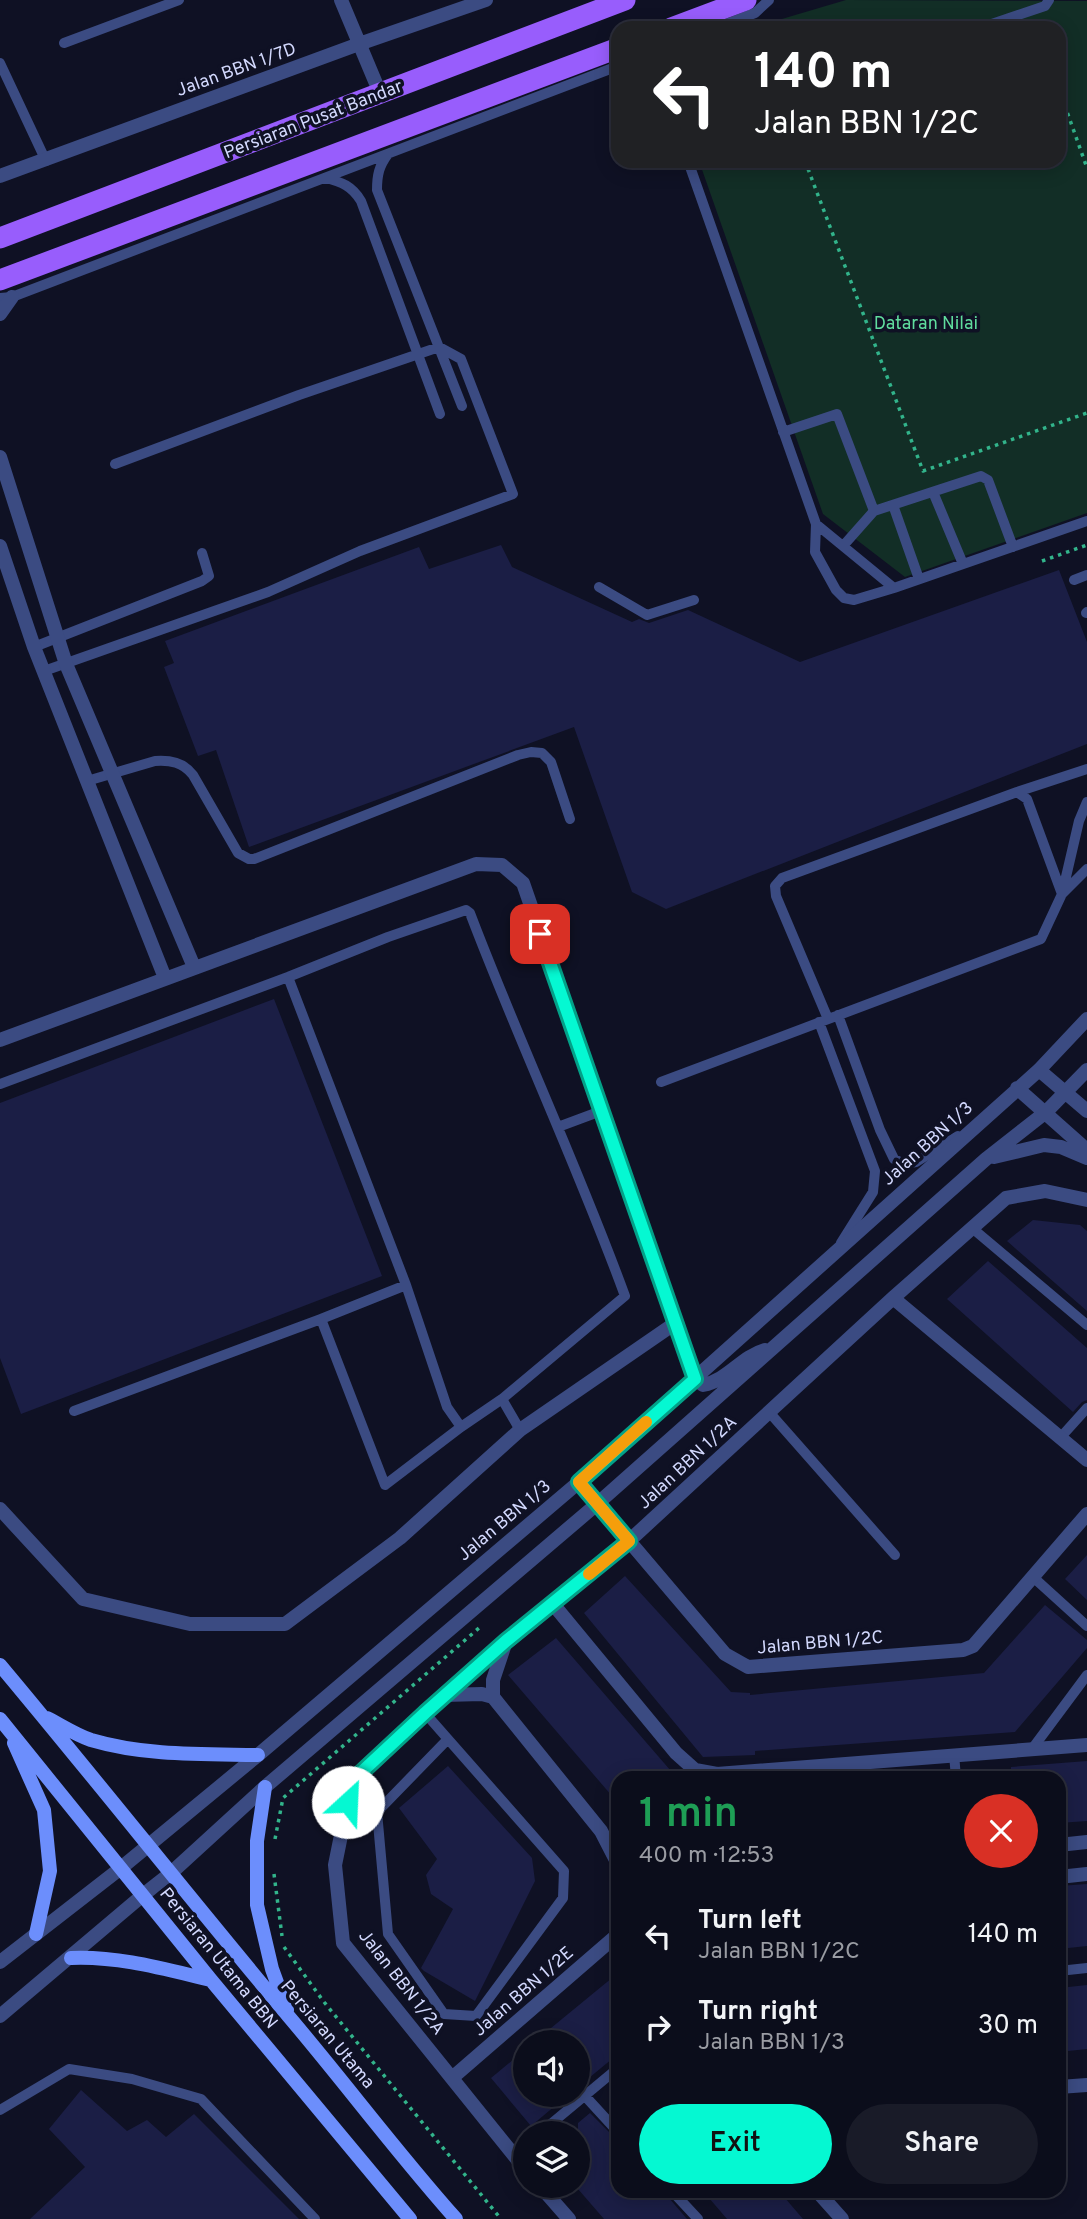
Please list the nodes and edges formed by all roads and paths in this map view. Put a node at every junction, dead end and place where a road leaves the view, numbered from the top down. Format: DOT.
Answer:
graph roads {
  1 [pos="179,0"];
  2 [pos="341,0"];
  3 [pos="486,0"];
  4 [pos="625,0"];
  5 [pos="746,0"];
  6 [pos="769,0"];
  7 [pos="1049,0"];
  8 [pos="690,21"];
  9 [pos="734,21"];
  10 [pos="1001,21"];
  11 [pos="64,43"];
  12 [pos="359,44"];
  13 [pos="611,51"];
  14 [pos="0,63"];
  15 [pos="611,69"];
  16 [pos="380,93"];
  17 [pos="1066,109"];
  18 [pos="388,154"];
  19 [pos="46,161"];
  20 [pos="690,168"];
  21 [pos="807,168"];
  22 [pos="1087,168"];
  23 [pos="0,176"];
  24 [pos="325,178"];
  25 [pos="0,238"];
  26 [pos="4,292"];
  27 [pos="0,314"];
  28 [pos="439,347"];
  29 [pos="418,354"];
  30 [pos="461,406"];
  31 [pos="1087,413"];
  32 [pos="440,414"];
  33 [pos="783,432"];
  34 [pos="0,457"];
  35 [pos="115,464"];
  36 [pos="933,492"];
  37 [pos="893,505"];
  38 [pos="874,511"];
  39 [pos="1087,521"];
  40 [pos="816,524"];
  41 [pos="1087,545"];
  42 [pos="0,546"];
  43 [pos="843,546"];
  44 [pos="1013,547"];
  45 [pos="202,553"];
  46 [pos="1042,561"];
  47 [pos="963,564"];
  48 [pos="1087,575"];
  49 [pos="919,579"];
  50 [pos="1074,580"];
  51 [pos="599,587"];
  52 [pos="894,588"];
  53 [pos="694,600"];
  54 [pos="57,638"];
  55 [pos="34,647"];
  56 [pos="66,664"];
  57 [pos="44,671"];
  58 [pos="1087,769"];
  59 [pos="112,774"];
  60 [pos="87,781"];
  61 [pos="1017,793"];
  62 [pos="1087,802"];
  63 [pos="570,819"];
  64 [pos="1087,869"];
  65 [pos="1062,894"];
  66 [pos="194,967"];
  67 [pos="288,977"];
  68 [pos="165,978"];
  69 [pos="828,1019"];
  70 [pos="1087,1019"];
  71 [pos="0,1040"];
  72 [pos="1039,1070"];
  73 [pos="1087,1070"];
  74 [pos="661,1082"];
  75 [pos="0,1084"];
  76 [pos="1017,1088"];
  77 [pos="1066,1093"];
  78 [pos="601,1111"];
  79 [pos="1087,1111"];
  80 [pos="1046,1112"];
  81 [pos="558,1127"];
  82 [pos="973,1128"];
  83 [pos="1087,1150"];
  84 [pos="1087,1158"];
  85 [pos="986,1159"];
  86 [pos="1087,1200"];
  87 [pos="972,1228"];
  88 [pos="834,1254"];
  89 [pos="406,1285"];
  90 [pos="893,1298"];
  91 [pos="321,1319"];
  92 [pos="674,1324"];
  93 [pos="1087,1325"];
  94 [pos="778,1345"];
  95 [pos="695,1379"];
  96 [pos="502,1399"];
  97 [pos="1087,1408"];
  98 [pos="74,1411"];
  99 [pos="769,1412"];
  100 [pos="461,1427"];
  101 [pos="520,1430"];
  102 [pos="1060,1438"];
  103 [pos="1087,1460"];
  104 [pos="579,1482"];
  105 [pos="597,1504"];
  106 [pos="0,1509"];
  107 [pos="1087,1514"];
  108 [pos="629,1541"];
  109 [pos="895,1555"];
  110 [pos="1033,1577"];
  111 [pos="553,1604"];
  112 [pos="482,1625"];
  113 [pos="1087,1626"];
  114 [pos="506,1641"];
  115 [pos="0,1665"];
  116 [pos="1087,1675"];
  117 [pos="444,1695"];
  118 [pos="493,1697"];
  119 [pos="425,1713"];
  120 [pos="43,1716"];
  121 [pos="3,1723"];
  122 [pos="448,1739"];
  123 [pos="1087,1745"];
  124 [pos="1032,1749"];
  125 [pos="954,1754"];
  126 [pos="258,1755"];
  127 [pos="700,1771"];
  128 [pos="753,1771"];
  129 [pos="955,1771"];
  130 [pos="265,1787"];
  131 [pos="1087,1842"];
  132 [pos="274,1844"];
  133 [pos="1066,1844"];
  134 [pos="149,1845"];
  135 [pos="611,1850"];
  136 [pos="121,1868"];
  137 [pos="274,1868"];
  138 [pos="171,1873"];
  139 [pos="1087,1874"];
  140 [pos="1066,1876"];
  141 [pos="144,1895"];
  142 [pos="36,1934"];
  143 [pos="611,1940"];
  144 [pos="71,1958"];
  145 [pos="0,1962"];
  146 [pos="1087,1968"];
  147 [pos="1066,1970"];
  148 [pos="211,1980"];
  149 [pos="0,2016"];
  150 [pos="290,2018"];
  151 [pos="611,2074"];
  152 [pos="452,2078"];
  153 [pos="1087,2085"];
  154 [pos="1066,2086"];
  155 [pos="590,2092"];
  156 [pos="590,2101"];
  157 [pos="572,2107"];
  158 [pos="0,2110"];
  159 [pos="555,2121"];
  160 [pos="611,2124"];
  161 [pos="513,2155"];
  162 [pos="551,2198"];
  163 [pos="678,2198"];
  164 [pos="823,2198"];
  165 [pos="316,2219"];
  166 [pos="410,2219"];
  167 [pos="456,2219"];
  168 [pos="501,2219"];
  169 [pos="569,2219"];
  170 [pos="698,2219"];
  171 [pos="842,2219"];
  1 -- 11 [label="lane"];
  2 -- 12 [label="street"];
  3 -- 12 [label="street, Jalan BBN 1/7D"];
  4 -- 16 [label="main road, Persiaran Pusat Bandar"];
  5 -- 8 [label="main road"];
  6 -- 9 [label="lane"];
  7 -- 10 [label="lane"];
  12 -- 16 [label="street"];
  12 -- 19 [label="street, Jalan BBN 1/7D"];
  13 -- 26 [label="main road"];
  14 -- 19 [label="lane"];
  15 -- 18 [label="lane"];
  16 -- 25 [label="main road, Persiaran Pusat Bandar"];
  17 -- 22 [label="path"];
  18 -- 24 [label="lane"];
  18 -- 28 [label="lane"];
  19 -- 23 [label="street, Jalan BBN 1/7D"];
  20 -- 33 [label="lane"];
  21 -- 31 [label="path"];
  24 -- 26 [label="lane"];
  24 -- 29 [label="lane"];
  26 -- 27 [label="street"];
  28 -- 29 [label="lane"];
  28 -- 30 [label="lane"];
  28 -- 56 [label="lane"];
  29 -- 32 [label="lane"];
  29 -- 35 [label="lane"];
  33 -- 38 [label="lane"];
  33 -- 40 [label="lane"];
  34 -- 54 [label="street"];
  36 -- 37 [label="lane"];
  36 -- 44 [label="lane"];
  36 -- 47 [label="lane"];
  37 -- 38 [label="lane"];
  37 -- 49 [label="lane"];
  38 -- 43 [label="lane"];
  39 -- 44 [label="lane"];
  40 -- 43 [label="lane"];
  40 -- 52 [label="lane"];
  41 -- 46 [label="path"];
  42 -- 55 [label="street"];
  43 -- 52 [label="lane"];
  44 -- 47 [label="lane"];
  45 -- 54 [label="lane"];
  47 -- 49 [label="lane"];
  48 -- 50 [label="lane"];
  49 -- 52 [label="lane"];
  51 -- 53 [label="lane"];
  54 -- 55 [label="lane"];
  54 -- 56 [label="street"];
  55 -- 57 [label="street"];
  56 -- 57 [label="lane"];
  56 -- 59 [label="street"];
  57 -- 60 [label="street"];
  58 -- 61 [label="lane"];
  59 -- 60 [label="lane"];
  59 -- 63 [label="lane"];
  59 -- 66 [label="street"];
  60 -- 68 [label="street"];
  61 -- 65 [label="lane"];
  61 -- 69 [label="lane"];
  62 -- 65 [label="lane"];
  64 -- 65 [label="lane"];
  65 -- 69 [label="lane"];
  66 -- 68 [label="street"];
  66 -- 78 [label="street"];
  67 -- 75 [label="lane"];
  67 -- 81 [label="lane"];
  67 -- 89 [label="lane"];
  68 -- 71 [label="street"];
  69 -- 74 [label="lane"];
  69 -- 82 [label="lane"];
  69 -- 88 [label="lane"];
  70 -- 72 [label="street, Jalan BBN 1/3"];
  72 -- 76 [label="street, Jalan BBN 1/3"];
  72 -- 77 [label="street"];
  73 -- 77 [label="street"];
  76 -- 80 [label="street"];
  76 -- 82 [label="street, Jalan BBN 1/3"];
  77 -- 79 [label="street"];
  77 -- 80 [label="street"];
  78 -- 81 [label="lane"];
  78 -- 92 [label="street"];
  80 -- 83 [label="street"];
  80 -- 85 [label="street"];
  81 -- 96 [label="lane"];
  82 -- 88 [label="street, Jalan BBN 1/3"];
  84 -- 85 [label="street"];
  85 -- 94 [label="street"];
  86 -- 87 [label="street, Jalan BBN 1/2A"];
  87 -- 90 [label="street, Jalan BBN 1/2A"];
  87 -- 93 [label="lane"];
  88 -- 95 [label="street, Jalan BBN 1/3"];
  89 -- 91 [label="lane"];
  89 -- 100 [label="lane"];
  90 -- 99 [label="street, Jalan BBN 1/2A"];
  90 -- 102 [label="street"];
  91 -- 98 [label="lane"];
  91 -- 100 [label="lane"];
  92 -- 95 [label="street"];
  92 -- 101 [label="street"];
  94 -- 95 [label="street"];
  94 -- 105 [label="street"];
  95 -- 104 [label="street, Jalan BBN 1/3"];
  96 -- 100 [label="lane"];
  96 -- 101 [label="lane"];
  97 -- 102 [label="lane"];
  99 -- 108 [label="street, Jalan BBN 1/2A"];
  99 -- 109 [label="lane"];
  101 -- 106 [label="street"];
  102 -- 103 [label="street"];
  104 -- 105 [label="street, Jalan BBN 1/2C"];
  104 -- 126 [label="street, Jalan BBN 1/3"];
  105 -- 108 [label="street, Jalan BBN 1/2C"];
  105 -- 130 [label="street"];
  107 -- 110 [label="street, Jalan BBN 1/2C"];
  108 -- 110 [label="street, Jalan BBN 1/2C"];
  108 -- 111 [label="street, Jalan BBN 1/2A"];
  110 -- 113 [label="lane"];
  111 -- 114 [label="street, Jalan BBN 1/2A"];
  111 -- 127 [label="street"];
  112 -- 132 [label="path"];
  114 -- 117 [label="street, Jalan BBN 1/2A"];
  114 -- 118 [label="street"];
  115 -- 120 [label="main road, Persiaran Utama BBN"];
  116 -- 124 [label="lane"];
  117 -- 118 [label="street"];
  117 -- 119 [label="street, Jalan BBN 1/2A"];
  118 -- 135 [label="street"];
  119 -- 122 [label="lane"];
  119 -- 152 [label="street, Jalan BBN 1/2A"];
  120 -- 126 [label="main road"];
  120 -- 134 [label="main road, Persiaran Utama BBN"];
  121 -- 136 [label="main road, Persiaran Utama BBN"];
  121 -- 142 [label="main road"];
  122 -- 122 [label="lane"];
  123 -- 124 [label="street"];
  124 -- 125 [label="street"];
  125 -- 128 [label="street"];
  125 -- 129 [label="lane"];
  126 -- 134 [label="street, Jalan BBN 1/3"];
  130 -- 138 [label="street"];
  130 -- 150 [label="main road"];
  131 -- 133 [label="street"];
  134 -- 136 [label="street, Jalan BBN 1/3"];
  134 -- 138 [label="main road, Persiaran Utama BBN"];
  136 -- 141 [label="main road, Persiaran Utama BBN"];
  136 -- 142 [label="street, Jalan BBN 1/3"];
  137 -- 168 [label="path"];
  138 -- 141 [label="street"];
  138 -- 150 [label="main road, Persiaran Utama"];
  139 -- 140 [label="street"];
  141 -- 144 [label="street"];
  141 -- 148 [label="main road, Persiaran Utama BBN"];
  142 -- 145 [label="street, Jalan BBN 1/3"];
  143 -- 152 [label="street, Jalan BBN 1/2E"];
  144 -- 148 [label="main road"];
  144 -- 149 [label="street"];
  146 -- 147 [label="lane"];
  148 -- 166 [label="main road, Persiaran Utama BBN"];
  150 -- 167 [label="main road, Persiaran Utama"];
  151 -- 155 [label="lane"];
  152 -- 161 [label="street, Jalan BBN 1/2A"];
  153 -- 154 [label="street"];
  156 -- 160 [label="lane"];
  157 -- 159 [label="lane"];
  158 -- 165 [label="lane"];
  162 -- 169 [label="street"];
  163 -- 170 [label="lane"];
  164 -- 171 [label="street"];
}
